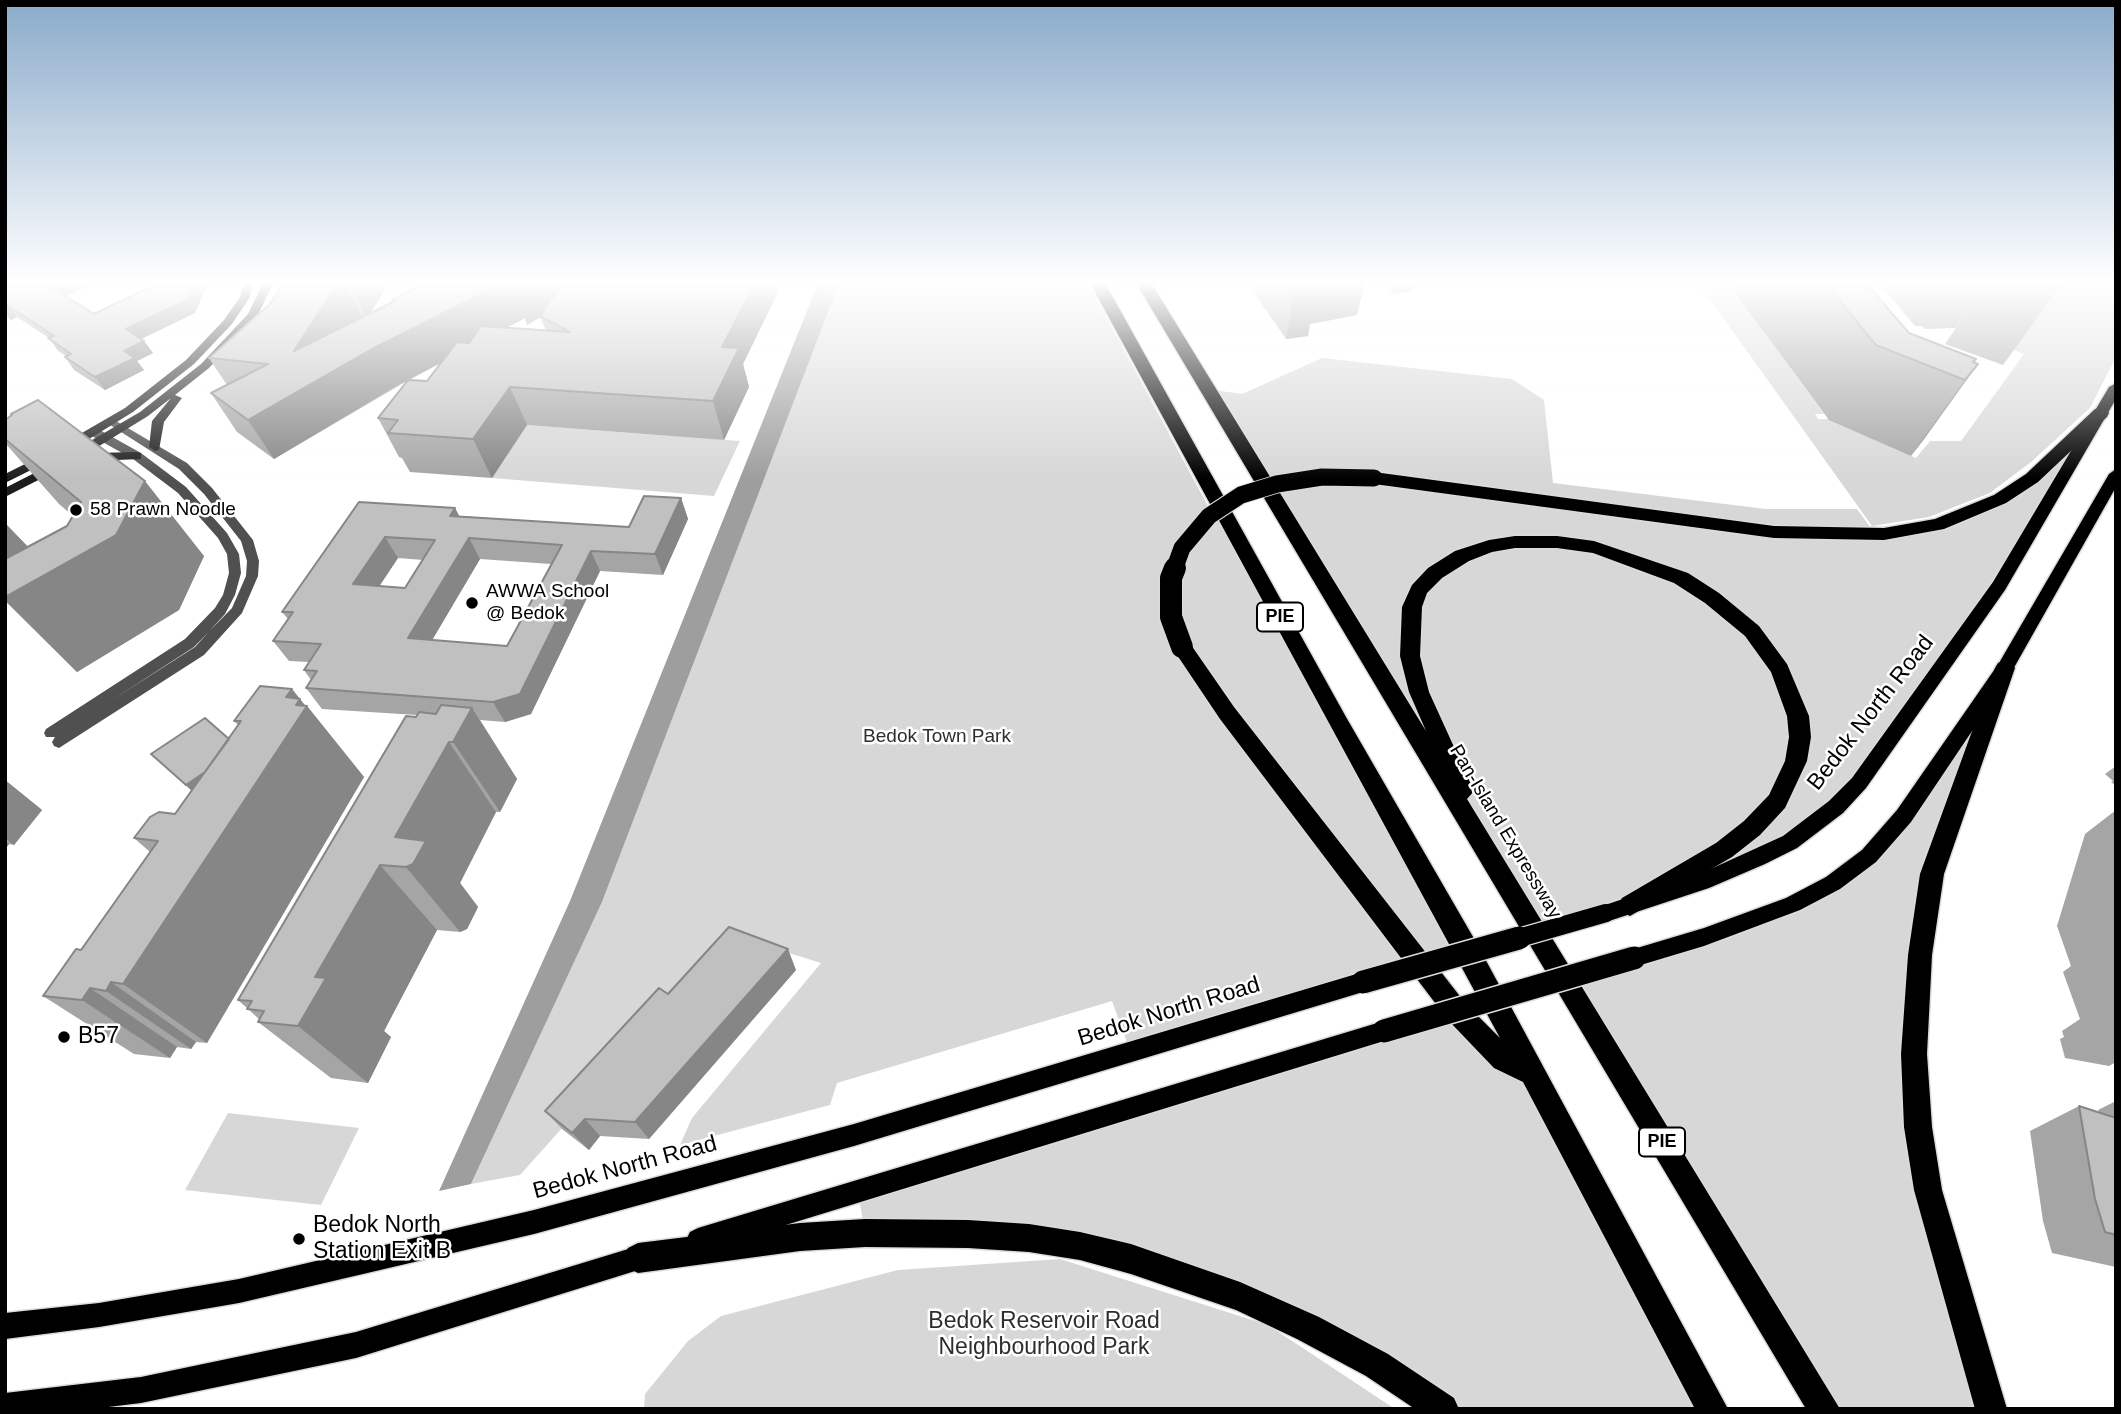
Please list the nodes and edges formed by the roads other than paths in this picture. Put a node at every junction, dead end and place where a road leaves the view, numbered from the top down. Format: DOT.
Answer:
graph roads {
  1 [pos="206,347"];
  2 [pos="223,347"];
  3 [pos="1132,347"];
  4 [pos="1182,347"];
  5 [pos="205,366"];
  6 [pos="2116,387"];
  7 [pos="2101,413"];
  8 [pos="111,421"];
  9 [pos="124,428"];
  10 [pos="94,432"];
  11 [pos="107,438"];
  12 [pos="155,447"];
  13 [pos="57,456"];
  14 [pos="137,456"];
  15 [pos="2116,474"];
  16 [pos="5,479"];
  17 [pos="5,493"];
  18 [pos="2005,668"];
  19 [pos="1501,875"];
  20 [pos="1630,905"];
  21 [pos="1531,1072"];
  22 [pos="638,1258"];
  23 [pos="5,1326"];
  24 [pos="5,1406"];
  25 [pos="1443,1409"];
  26 [pos="1712,1409"];
  27 [pos="1824,1409"];
  28 [pos="1991,1409"];
  1 -- 8 [label="main road"];
  2 -- 5 [label="main road"];
  3 -- 21 [label="highway, PIE"];
  4 -- 19 [label="highway, Pan-Island Expressway / PIE"];
  5 -- 9 [label="main road"];
  5 -- 12 [label="main road"];
  6 -- 7 [label="main road, Bedok North Road"];
  7 -- 20 [label="main road, Bedok North Road"];
  7 -- 21 [label="highway, bridge"];
  8 -- 9 [label="street"];
  8 -- 10 [label="main road"];
  9 -- 11 [label="main road"];
  9 -- 12 [label="street"];
  10 -- 11 [label="street"];
  10 -- 13 [label="main road"];
  11 -- 14 [label="street"];
  11 -- 14 [label="main road"];
  12 -- 14 [label="street"];
  13 -- 16 [label="main road"];
  13 -- 17 [label="main road"];
  15 -- 18 [label="main road"];
  18 -- 22 [label="main road, bridge"];
  18 -- 28 [label="highway"];
  19 -- 20 [label="highway"];
  19 -- 27 [label="highway, Pan-Island Expressway / PIE"];
  20 -- 23 [label="main road, Bedok North Road, bridge"];
  21 -- 26 [label="highway, PIE"];
  22 -- 24 [label="main road"];
  22 -- 25 [label="highway"];
}
